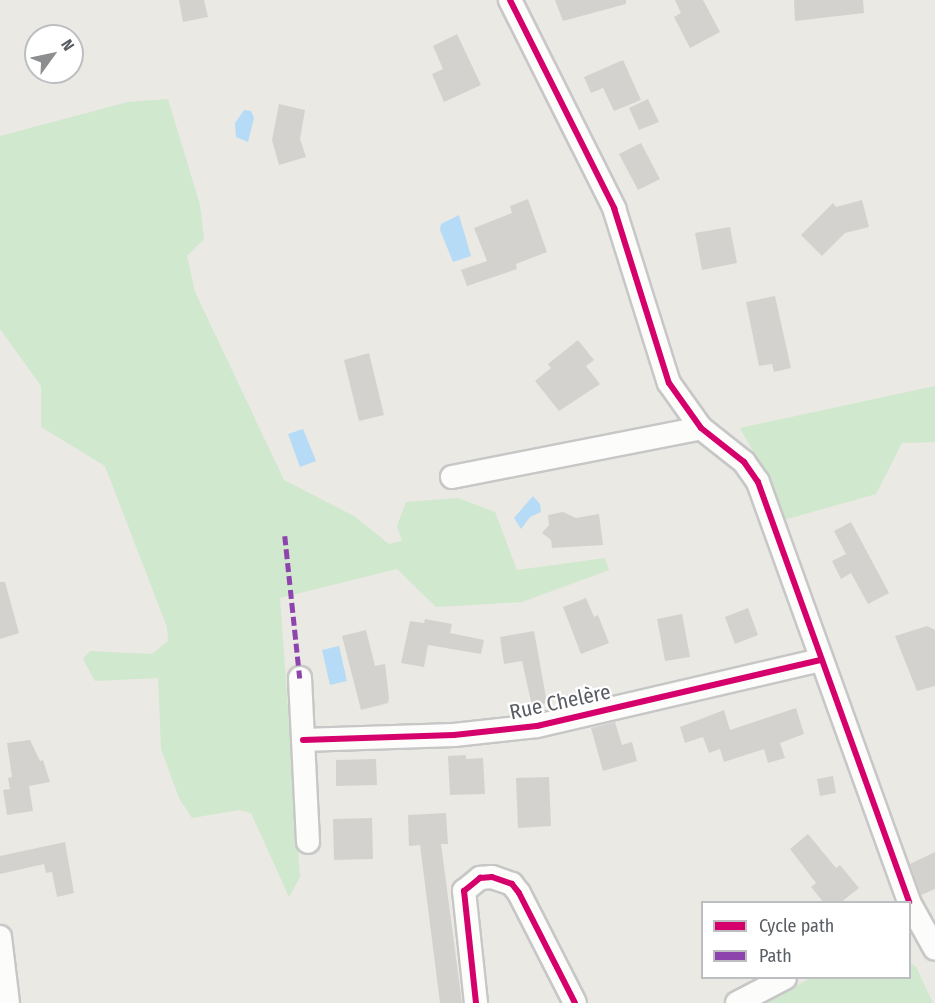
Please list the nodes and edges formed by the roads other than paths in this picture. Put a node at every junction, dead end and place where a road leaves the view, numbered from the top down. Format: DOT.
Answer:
graph roads {
  1 [pos="510,0"];
  2 [pos="700,428"];
  3 [pos="453,477"];
  4 [pos="820,660"];
  5 [pos="300,678"];
  6 [pos="303,740"];
  7 [pos="308,842"];
  8 [pos="908,901"];
  9 [pos="911,909"];
  10 [pos="0,938"];
  11 [pos="935,950"];
  12 [pos="783,979"];
  13 [pos="8,1003"];
  14 [pos="476,1003"];
  15 [pos="575,1003"];
  16 [pos="737,1003"];
  1 -- 2 [label="street"];
  2 -- 3 [label="street"];
  2 -- 4 [label="street"];
  4 -- 6 [label="street, Rue Chelère"];
  4 -- 8 [label="street"];
  5 -- 6 [label="street"];
  6 -- 7 [label="street"];
  9 -- 11 [label="street"];
  10 -- 13 [label="street"];
  12 -- 16 [label="street"];
  14 -- 15 [label="street"];
}
